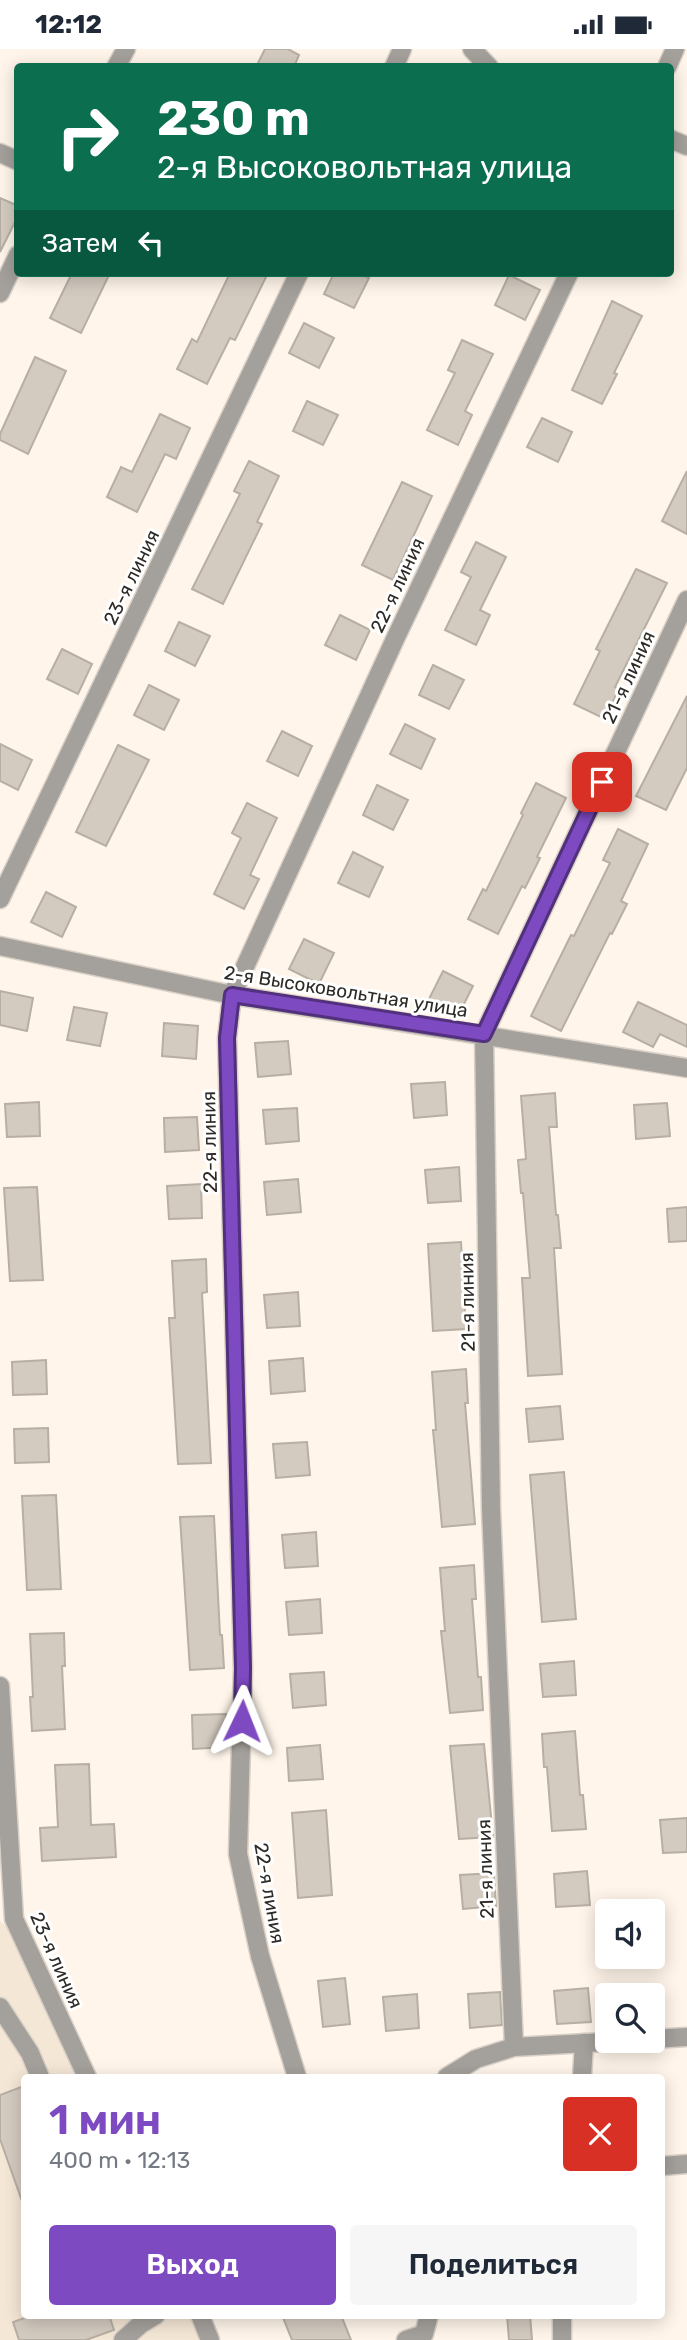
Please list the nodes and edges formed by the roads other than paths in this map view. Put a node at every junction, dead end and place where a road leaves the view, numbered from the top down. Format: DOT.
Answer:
graph roads {
  1 [pos="472,49"];
  2 [pos="485,63"];
  3 [pos="14,263"];
  4 [pos="297,277"];
  5 [pos="567,277"];
  6 [pos="0,293"];
  7 [pos="687,600"];
  8 [pos="0,899"];
  9 [pos="0,946"];
  10 [pos="232,995"];
  11 [pos="484,1034"];
  12 [pos="687,1068"];
  13 [pos="0,1686"];
  14 [pos="7,1914"];
  15 [pos="0,2007"];
  16 [pos="687,2037"];
  17 [pos="665,2038"];
  18 [pos="595,2042"];
  19 [pos="584,2043"];
  20 [pos="514,2047"];
  21 [pos="39,2074"];
  22 [pos="87,2074"];
  23 [pos="296,2074"];
  24 [pos="453,2074"];
  25 [pos="582,2074"];
  26 [pos="687,2164"];
  27 [pos="665,2166"];
  28 [pos="144,2319"];
  29 [pos="202,2319"];
  30 [pos="428,2319"];
  31 [pos="562,2319"];
  32 [pos="123,2340"];
  33 [pos="210,2340"];
  34 [pos="406,2340"];
  35 [pos="562,2340"];
  1 -- 2 [label="street"];
  3 -- 6 [label="street"];
  4 -- 8 [label="street, 23-я линия"];
  5 -- 10 [label="street, 22-я линия"];
  7 -- 11 [label="street, 21-я линия"];
  9 -- 10 [label="street, 2-я Высоковольтная улица"];
  10 -- 11 [label="street, 2-я Высоковольтная улица"];
  10 -- 23 [label="street, 22-я линия"];
  11 -- 12 [label="street, 2-я Высоковольтная улица"];
  11 -- 20 [label="street, 21-я линия"];
  13 -- 14 [label="street, 23-я линия"];
  14 -- 22 [label="street, 23-я линия"];
  15 -- 21 [label="street"];
  16 -- 17 [label="street"];
  18 -- 19 [label="street"];
  19 -- 20 [label="street"];
  19 -- 25 [label="street"];
  20 -- 24 [label="street"];
  26 -- 27 [label="street"];
  28 -- 32 [label="street"];
  29 -- 33 [label="street"];
  30 -- 34 [label="street"];
  31 -- 35 [label="street"];
}
